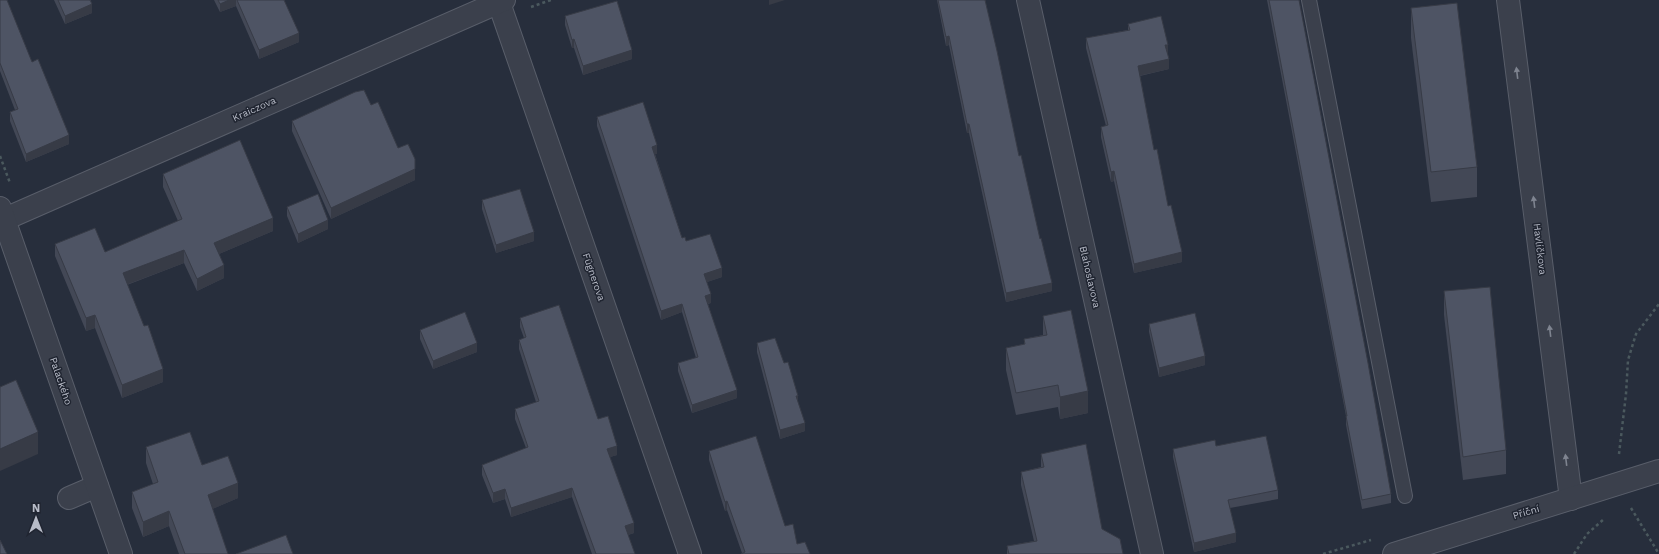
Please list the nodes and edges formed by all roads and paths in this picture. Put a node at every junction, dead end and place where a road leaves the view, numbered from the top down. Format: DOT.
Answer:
graph roads {
  1 [pos="1028,0"];
  2 [pos="1309,0"];
  3 [pos="1508,0"];
  4 [pos="500,1"];
  5 [pos="2,213"];
  6 [pos="1659,304"];
  7 [pos="1659,471"];
  8 [pos="1622,483"];
  9 [pos="97,486"];
  10 [pos="1405,496"];
  11 [pos="69,498"];
  12 [pos="1571,499"];
  13 [pos="1630,506"];
  14 [pos="1609,514"];
  15 [pos="1376,538"];
  16 [pos="121,554"];
  17 [pos="690,554"];
  18 [pos="1152,554"];
  19 [pos="1323,554"];
  20 [pos="1394,554"];
  21 [pos="1574,554"];
  22 [pos="1658,554"];
  1 -- 18 [label="street, Blahoslavova"];
  2 -- 10 [label="lane"];
  12 -- 3 [label="street, Havlíčkova, one-way"];
  4 -- 5 [label="street, Kraiczova"];
  4 -- 17 [label="street, Fügnerova"];
  5 -- 9 [label="street, Palackého"];
  6 -- 8 [label="path"];
  7 -- 8 [label="street, Příční"];
  8 -- 12 [label="street, Příční"];
  9 -- 11 [label="street"];
  9 -- 16 [label="street, Palackého"];
  12 -- 20 [label="street, Příční"];
  13 -- 22 [label="path"];
  14 -- 21 [label="path"];
  15 -- 19 [label="path"];
}
